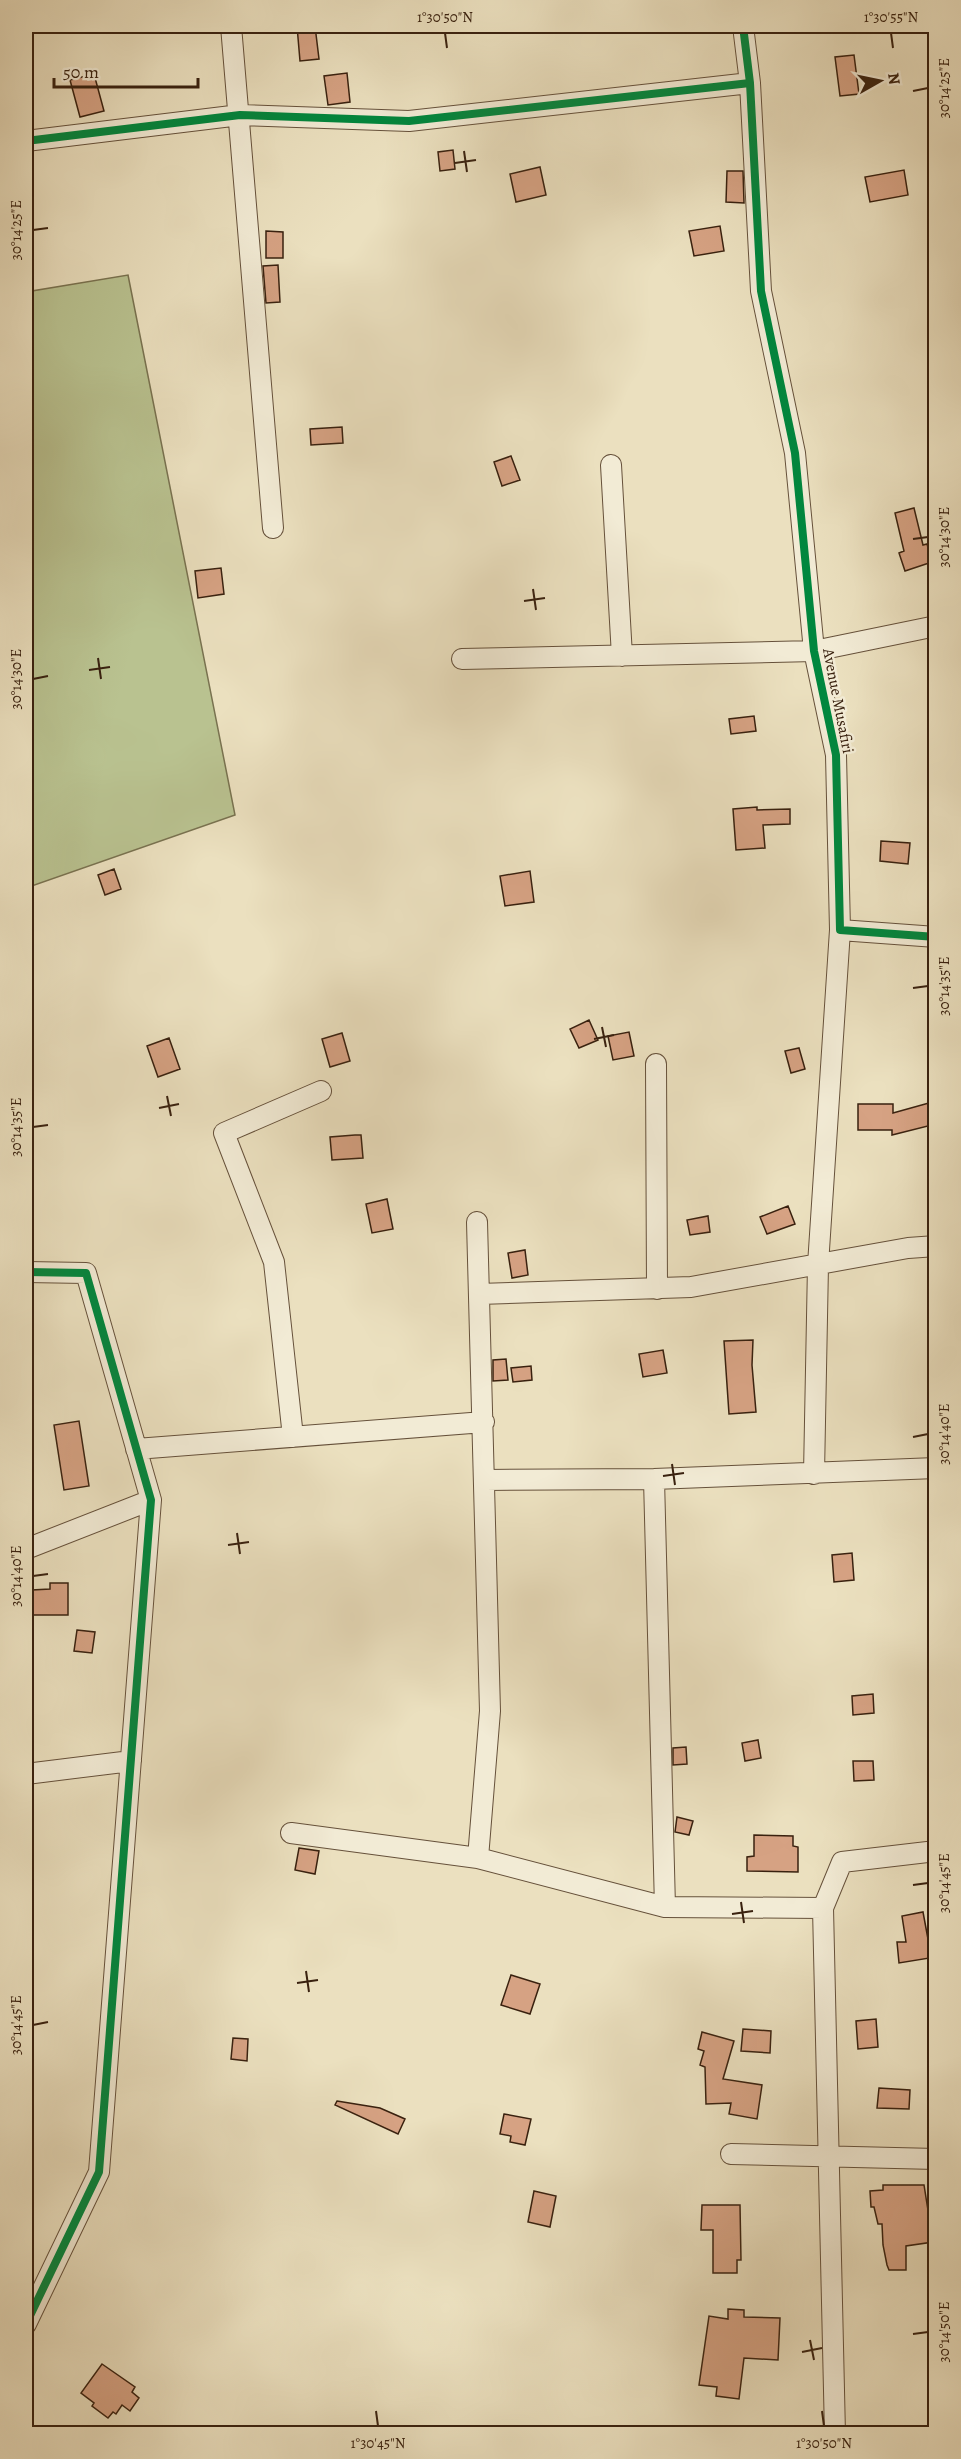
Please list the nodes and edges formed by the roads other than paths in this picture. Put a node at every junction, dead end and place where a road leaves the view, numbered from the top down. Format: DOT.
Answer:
graph roads {
  1 [pos="231,26"];
  2 [pos="743,26"];
  3 [pos="750,83"];
  4 [pos="240,115"];
  5 [pos="26,141"];
  6 [pos="611,465"];
  7 [pos="273,528"];
  8 [pos="936,626"];
  9 [pos="814,651"];
  10 [pos="622,656"];
  11 [pos="462,659"];
  12 [pos="840,930"];
  13 [pos="936,937"];
  14 [pos="656,1064"];
  15 [pos="321,1091"];
  16 [pos="477,1222"];
  17 [pos="936,1246"];
  18 [pos="818,1265"];
  19 [pos="26,1272"];
  20 [pos="657,1288"];
  21 [pos="480,1294"];
  22 [pos="484,1422"];
  23 [pos="293,1437"];
  24 [pos="136,1449"];
  25 [pos="936,1468"];
  26 [pos="814,1473"];
  27 [pos="654,1479"];
  28 [pos="485,1480"];
  29 [pos="151,1500"];
  30 [pos="26,1549"];
  31 [pos="131,1761"];
  32 [pos="26,1774"];
  33 [pos="291,1833"];
  34 [pos="936,1851"];
  35 [pos="478,1858"];
  36 [pos="665,1907"];
  37 [pos="822,1908"];
  38 [pos="731,2154"];
  39 [pos="828,2155"];
  40 [pos="936,2159"];
  41 [pos="26,2324"];
  42 [pos="835,2433"];
  1 -- 4 [label="street"];
  2 -- 3 [label="street, Avenue Musafiri"];
  3 -- 4 [label="street"];
  3 -- 9 [label="street, Avenue Musafiri"];
  4 -- 5 [label="street"];
  4 -- 7 [label="street"];
  6 -- 10 [label="street"];
  8 -- 9 [label="street"];
  9 -- 10 [label="street"];
  9 -- 12 [label="street, Avenue Musafiri"];
  10 -- 11 [label="street"];
  12 -- 13 [label="street"];
  12 -- 18 [label="street, Avenue Musafiri"];
  14 -- 20 [label="street"];
  15 -- 23 [label="street"];
  16 -- 21 [label="street"];
  17 -- 18 [label="street"];
  18 -- 20 [label="street"];
  18 -- 26 [label="street, Avenue Musafiri"];
  19 -- 24 [label="street"];
  20 -- 21 [label="street"];
  21 -- 22 [label="street"];
  22 -- 23 [label="street"];
  22 -- 28 [label="street"];
  23 -- 24 [label="street"];
  24 -- 29 [label="street"];
  25 -- 26 [label="street"];
  26 -- 27 [label="street"];
  27 -- 28 [label="street"];
  27 -- 36 [label="street"];
  28 -- 35 [label="street"];
  29 -- 30 [label="street"];
  29 -- 31 [label="street"];
  31 -- 32 [label="street"];
  31 -- 41 [label="street"];
  33 -- 35 [label="street"];
  34 -- 37 [label="street"];
  35 -- 36 [label="street"];
  36 -- 37 [label="street"];
  37 -- 39 [label="street"];
  38 -- 39 [label="street"];
  39 -- 40 [label="street"];
  39 -- 42 [label="street"];
}
